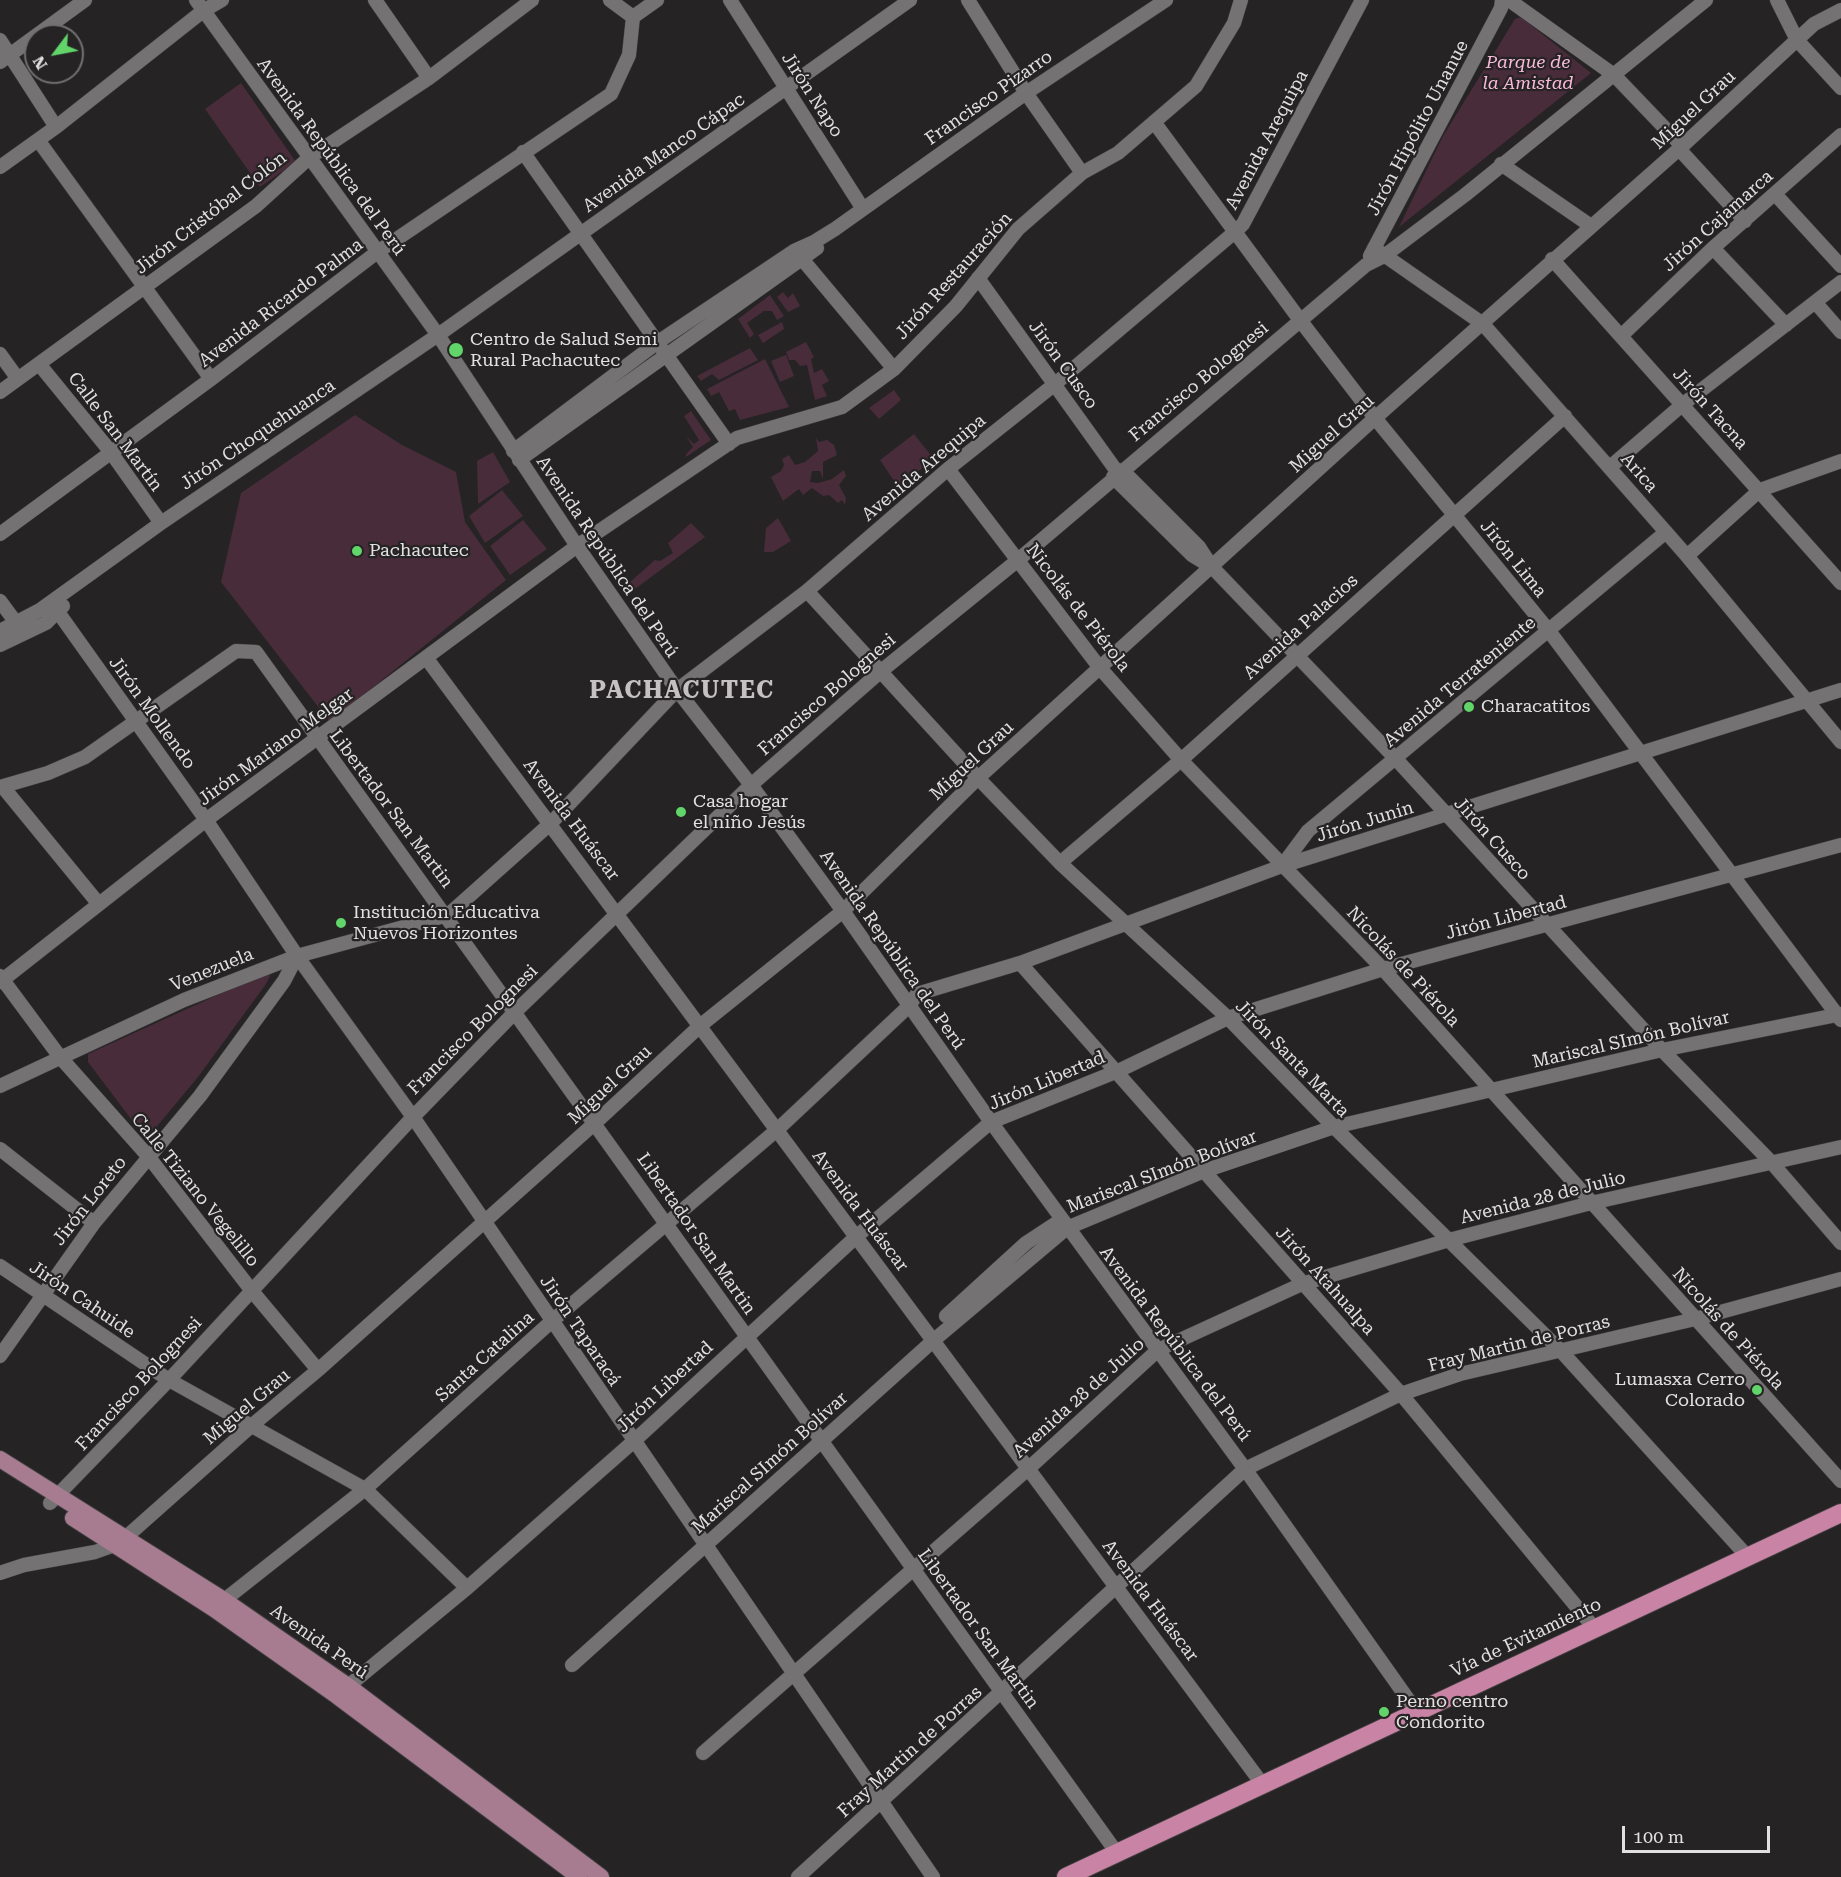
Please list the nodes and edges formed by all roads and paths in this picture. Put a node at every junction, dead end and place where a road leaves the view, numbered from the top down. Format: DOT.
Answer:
graph roads {
  1 [pos="85,0"];
  2 [pos="222,0"];
  3 [pos="375,0"];
  4 [pos="532,0"];
  5 [pos="610,0"];
  6 [pos="657,0"];
  7 [pos="730,0"];
  8 [pos="910,0"];
  9 [pos="968,0"];
  10 [pos="1166,0"];
  11 [pos="1241,0"];
  12 [pos="1362,0"];
  13 [pos="1706,0"];
  14 [pos="1777,0"];
  15 [pos="1838,0"];
  16 [pos="1507,2"];
  17 [pos="200,5"];
  18 [pos="1841,10"];
  19 [pos="633,17"];
  20 [pos="1814,24"];
  21 [pos="0,40"];
  22 [pos="1797,40"];
  23 [pos="4,59"];
  24 [pos="1614,75"];
  25 [pos="429,78"];
  26 [pos="1841,88"];
  27 [pos="787,89"];
  28 [pos="1026,93"];
  29 [pos="1154,122"];
  30 [pos="56,127"];
  31 [pos="1841,135"];
  32 [pos="38,140"];
  33 [pos="1681,148"];
  34 [pos="523,152"];
  35 [pos="310,157"];
  36 [pos="1501,164"];
  37 [pos="0,167"];
  38 [pos="1082,173"];
  39 [pos="1775,194"];
  40 [pos="864,209"];
  41 [pos="1745,220"];
  42 [pos="1590,226"];
  43 [pos="1236,231"];
  44 [pos="581,234"];
  45 [pos="1713,248"];
  46 [pos="1379,252"];
  47 [pos="376,253"];
  48 [pos="798,254"];
  49 [pos="1552,259"];
  50 [pos="1841,266"];
  51 [pos="978,278"];
  52 [pos="1841,282"];
  53 [pos="146,288"];
  54 [pos="1815,302"];
  55 [pos="1300,320"];
  56 [pos="1484,324"];
  57 [pos="1786,325"];
  58 [pos="1841,332"];
  59 [pos="438,335"];
  60 [pos="1621,336"];
  61 [pos="658,342"];
  62 [pos="0,354"];
  63 [pos="666,356"];
  64 [pos="39,364"];
  65 [pos="894,369"];
  66 [pos="18,379"];
  67 [pos="211,379"];
  68 [pos="1054,384"];
  69 [pos="0,392"];
  70 [pos="1682,405"];
  71 [pos="1565,416"];
  72 [pos="1375,418"];
  73 [pos="729,444"];
  74 [pos="110,452"];
  75 [pos="516,455"];
  76 [pos="1841,460"];
  77 [pos="1610,467"];
  78 [pos="948,469"];
  79 [pos="1118,474"];
  80 [pos="1760,490"];
  81 [pos="1455,515"];
  82 [pos="161,523"];
  83 [pos="1666,532"];
  84 [pos="0,534"];
  85 [pos="577,546"];
  86 [pos="1687,556"];
  87 [pos="1018,560"];
  88 [pos="1212,567"];
  89 [pos="101,568"];
  90 [pos="1841,583"];
  91 [pos="807,591"];
  92 [pos="0,601"];
  93 [pos="58,612"];
  94 [pos="17,624"];
  95 [pos="0,631"];
  96 [pos="1549,631"];
  97 [pos="0,645"];
  98 [pos="1297,655"];
  99 [pos="427,659"];
  100 [pos="1100,668"];
  101 [pos="880,672"];
  102 [pos="677,690"];
  103 [pos="1841,690"];
  104 [pos="1808,701"];
  105 [pos="135,721"];
  106 [pos="317,740"];
  107 [pos="1841,742"];
  108 [pos="1642,754"];
  109 [pos="1396,759"];
  110 [pos="1181,760"];
  111 [pos="978,778"];
  112 [pos="751,785"];
  113 [pos="1,787"];
  114 [pos="1447,816"];
  115 [pos="207,820"];
  116 [pos="551,823"];
  117 [pos="1841,845"];
  118 [pos="1060,863"];
  119 [pos="1282,866"];
  120 [pos="1729,874"];
  121 [pos="98,903"];
  122 [pos="843,911"];
  123 [pos="617,912"];
  124 [pos="448,915"];
  125 [pos="1127,924"];
  126 [pos="1548,926"];
  127 [pos="297,956"];
  128 [pos="1020,963"];
  129 [pos="1383,969"];
  130 [pos="1,979"];
  131 [pos="909,1005"];
  132 [pos="516,1011"];
  133 [pos="1839,1016"];
  134 [pos="1228,1018"];
  135 [pos="701,1025"];
  136 [pos="1662,1050"];
  137 [pos="60,1057"];
  138 [pos="1118,1071"];
  139 [pos="0,1086"];
  140 [pos="1492,1091"];
  141 [pos="413,1117"];
  142 [pos="991,1122"];
  143 [pos="596,1123"];
  144 [pos="1334,1127"];
  145 [pos="778,1129"];
  146 [pos="1841,1147"];
  147 [pos="0,1149"];
  148 [pos="148,1156"];
  149 [pos="1772,1164"];
  150 [pos="1204,1171"];
  151 [pos="1591,1203"];
  152 [pos="484,1221"];
  153 [pos="94,1223"];
  154 [pos="667,1224"];
  155 [pos="1064,1224"];
  156 [pos="856,1236"];
  157 [pos="1449,1240"];
  158 [pos="1841,1243"];
  159 [pos="0,1266"];
  160 [pos="1841,1279"];
  161 [pos="1302,1284"];
  162 [pos="252,1291"];
  163 [pos="42,1296"];
  164 [pos="946,1316"];
  165 [pos="1695,1319"];
  166 [pos="552,1321"];
  167 [pos="746,1335"];
  168 [pos="934,1340"];
  169 [pos="1158,1350"];
  170 [pos="1561,1351"];
  171 [pos="0,1356"];
  172 [pos="318,1370"];
  173 [pos="169,1380"];
  174 [pos="1401,1394"];
  175 [pos="250,1427"];
  176 [pos="634,1441"];
  177 [pos="821,1441"];
  178 [pos="0,1459"];
  179 [pos="1029,1468"];
  180 [pos="1245,1468"];
  181 [pos="0,1470"];
  182 [pos="1841,1481"];
  183 [pos="365,1489"];
  184 [pos="54,1500"];
  185 [pos="1841,1512"];
  186 [pos="120,1541"];
  187 [pos="705,1546"];
  188 [pos="1748,1556"];
  189 [pos="912,1570"];
  190 [pos="0,1573"];
  191 [pos="467,1588"];
  192 [pos="1118,1588"];
  193 [pos="219,1604"];
  194 [pos="1595,1629"];
  195 [pos="572,1665"];
  196 [pos="794,1674"];
  197 [pos="343,1691"];
  198 [pos="1002,1692"];
  199 [pos="1417,1712"];
  200 [pos="704,1753"];
  201 [pos="1263,1785"];
  202 [pos="882,1802"];
  203 [pos="1117,1853"];
  204 [pos="579,1877"];
  205 [pos="601,1877"];
  206 [pos="798,1877"];
  207 [pos="933,1877"];
  208 [pos="1066,1877"];
  1 -- 23 [label="street"];
  2 -- 17 [label="street"];
  3 -- 25 [label="street"];
  4 -- 25 [label="street, Jirón Cristóbal Colón"];
  5 -- 19 [label="street"];
  6 -- 19 [label="street"];
  7 -- 27 [label="street, Jirón Napo"];
  8 -- 27 [label="street, Avenida Manco Cápac"];
  9 -- 28 [label="street"];
  10 -- 28 [label="street, Francisco Pizarro"];
  11 -- 29 [label="street, Jirón Restauración"];
  12 -- 43 [label="street, Avenida Arequipa"];
  13 -- 24 [label="street, Francisco Bolognesi"];
  14 -- 22 [label="street"];
  15 -- 20 [label="street"];
  16 -- 24 [label="street"];
  16 -- 46 [label="street, Jirón Hipólito Unanue"];
  17 -- 30 [label="street"];
  17 -- 35 [label="street, Avenida República del Perú"];
  18 -- 20 [label="street, Miguel Grau"];
  19 -- 34 [label="street, Avenida Ricardo Palma"];
  20 -- 22 [label="street, Miguel Grau"];
  21 -- 23 [label="street"];
  22 -- 26 [label="street"];
  22 -- 33 [label="street, Miguel Grau"];
  23 -- 30 [label="street"];
  24 -- 33 [label="street"];
  24 -- 36 [label="street, Francisco Bolognesi"];
  25 -- 35 [label="street, Jirón Cristóbal Colón"];
  27 -- 40 [label="street, Jirón Napo"];
  27 -- 44 [label="street, Avenida Manco Cápac"];
  28 -- 38 [label="street"];
  28 -- 40 [label="street, Francisco Pizarro"];
  29 -- 38 [label="street, Jirón Restauración"];
  29 -- 43 [label="street, Jirón Lima"];
  30 -- 32 [label="street"];
  31 -- 39 [label="street, Jirón Cajamarca"];
  32 -- 37 [label="street"];
  32 -- 53 [label="street"];
  33 -- 41 [label="street"];
  33 -- 42 [label="street, Miguel Grau"];
  34 -- 44 [label="street"];
  34 -- 47 [label="street, Avenida Ricardo Palma"];
  35 -- 47 [label="street, Avenida República del Perú"];
  35 -- 53 [label="street, Jirón Cristóbal Colón"];
  36 -- 42 [label="street"];
  36 -- 46 [label="street, Francisco Bolognesi"];
  38 -- 51 [label="street, Jirón Restauración"];
  39 -- 41 [label="street, Jirón Cajamarca"];
  39 -- 50 [label="street"];
  40 -- 48 [label="street, Francisco Pizarro"];
  41 -- 45 [label="street, Jirón Cajamarca"];
  42 -- 49 [label="street, Miguel Grau"];
  43 -- 55 [label="street, Jirón Lima"];
  43 -- 68 [label="street, Avenida Arequipa"];
  44 -- 59 [label="street, Avenida Manco Cápac"];
  44 -- 61 [label="street"];
  45 -- 57 [label="street"];
  45 -- 60 [label="street, Jirón Cajamarca"];
  46 -- 55 [label="street, Francisco Bolognesi"];
  46 -- 56 [label="street, Arica"];
  47 -- 59 [label="street, Avenida República del Perú"];
  47 -- 67 [label="street, Avenida Ricardo Palma"];
  48 -- 61 [label="street, Francisco Pizarro"];
  48 -- 63 [label="street, Francisco Pizarro"];
  48 -- 65 [label="street"];
  49 -- 56 [label="street, Miguel Grau"];
  49 -- 60 [label="street, Jirón Tacna"];
  51 -- 65 [label="street, Jirón Restauración"];
  51 -- 68 [label="street, Jirón Cusco"];
  52 -- 54 [label="street"];
  53 -- 64 [label="street, Jirón Cristóbal Colón"];
  53 -- 67 [label="street"];
  54 -- 57 [label="street"];
  54 -- 58 [label="street"];
  55 -- 72 [label="street, Jirón Lima"];
  55 -- 79 [label="street, Francisco Bolognesi"];
  56 -- 71 [label="street, Arica"];
  56 -- 72 [label="street, Miguel Grau"];
  57 -- 70 [label="street"];
  59 -- 75 [label="street, Avenida República del Perú"];
  59 -- 82 [label="street, Jirón Choquehuanca"];
  60 -- 70 [label="street, Jirón Tacna"];
  61 -- 63 [label="street"];
  61 -- 75 [label="street, Francisco Pizarro"];
  62 -- 66 [label="street"];
  63 -- 73 [label="street"];
  63 -- 75 [label="street, Francisco Pizarro"];
  64 -- 66 [label="street, Jirón Cristóbal Colón"];
  64 -- 74 [label="street, Calle San Martín"];
  65 -- 73 [label="street, Jirón Restauración"];
  66 -- 69 [label="street, Jirón Cristóbal Colón"];
  67 -- 74 [label="street, Avenida Ricardo Palma"];
  68 -- 78 [label="street, Avenida Arequipa"];
  68 -- 79 [label="street, Jirón Cusco"];
  70 -- 77 [label="street"];
  70 -- 80 [label="street, Jirón Tacna"];
  71 -- 77 [label="street, Arica"];
  71 -- 81 [label="street, Avenida Palacios"];
  72 -- 81 [label="street, Jirón Lima"];
  72 -- 88 [label="street, Miguel Grau"];
  73 -- 85 [label="street, Jirón Restauración"];
  74 -- 82 [label="street, Calle San Martín"];
  74 -- 84 [label="street, Avenida Ricardo Palma"];
  75 -- 85 [label="street, Avenida República del Perú"];
  76 -- 80 [label="street"];
  77 -- 83 [label="street, Arica"];
  78 -- 87 [label="street, Nicolás de Piérola"];
  78 -- 91 [label="street, Avenida Arequipa"];
  79 -- 87 [label="street, Francisco Bolognesi"];
  79 -- 88 [label="street, Jirón Cusco"];
  80 -- 86 [label="street"];
  80 -- 90 [label="street, Jirón Tacna"];
  81 -- 96 [label="street, Jirón Lima"];
  81 -- 98 [label="street, Avenida Palacios"];
  82 -- 89 [label="street, Jirón Choquehuanca"];
  83 -- 86 [label="street, Arica"];
  83 -- 96 [label="street, Avenida Terrateniente"];
  85 -- 99 [label="street, Jirón Mariano Melgar"];
  85 -- 102 [label="street, Avenida República del Perú"];
  86 -- 104 [label="street, Arica"];
  87 -- 100 [label="street, Nicolás de Piérola"];
  87 -- 101 [label="street, Francisco Bolognesi"];
  88 -- 98 [label="street, Jirón Cusco"];
  88 -- 100 [label="street, Miguel Grau"];
  89 -- 93 [label="street, Jirón Choquehuanca"];
  89 -- 94 [label="street, Jirón Choquehuanca"];
  91 -- 101 [label="street, Jirón Santa Marta"];
  91 -- 102 [label="street, Avenida Arequipa"];
  92 -- 94 [label="street"];
  93 -- 97 [label="street, Jirón Choquehuanca"];
  93 -- 105 [label="street, Jirón Mollendo"];
  94 -- 95 [label="street, Jirón Choquehuanca"];
  96 -- 108 [label="street, Jirón Lima"];
  96 -- 109 [label="street, Avenida Terrateniente"];
  98 -- 109 [label="street, Jirón Cusco"];
  98 -- 110 [label="street, Avenida Palacios"];
  99 -- 106 [label="street, Jirón Mariano Melgar"];
  99 -- 116 [label="street, Avenida Huáscar"];
  100 -- 110 [label="street, Nicolás de Piérola"];
  100 -- 111 [label="street, Miguel Grau"];
  101 -- 111 [label="street, Jirón Santa Marta"];
  101 -- 112 [label="street, Francisco Bolognesi"];
  102 -- 112 [label="street, Avenida República del Perú"];
  102 -- 116 [label="street, Avenida Arequipa"];
  103 -- 104 [label="street, Jirón Junín"];
  104 -- 107 [label="street, Arica"];
  104 -- 108 [label="street, Jirón Junín"];
  105 -- 106 [label="street, Libertador San Martin"];
  105 -- 113 [label="street"];
  105 -- 115 [label="street, Jirón Mollendo"];
  106 -- 115 [label="street, Jirón Mariano Melgar"];
  106 -- 124 [label="street, Libertador San Martin"];
  108 -- 114 [label="street, Jirón Junín"];
  108 -- 120 [label="street, Jirón Lima"];
  109 -- 114 [label="street, Jirón Cusco"];
  109 -- 119 [label="street, Avenida Terrateniente"];
  110 -- 118 [label="street, Avenida Palacios"];
  110 -- 119 [label="street, Nicolás de Piérola"];
  111 -- 118 [label="street, Jirón Santa Marta"];
  111 -- 122 [label="street, Miguel Grau"];
  112 -- 122 [label="street, Avenida República del Perú"];
  112 -- 123 [label="street, Francisco Bolognesi"];
  113 -- 121 [label="street"];
  114 -- 119 [label="street, Jirón Junín"];
  114 -- 126 [label="street, Jirón Cusco"];
  115 -- 121 [label="street, Jirón Mariano Melgar"];
  115 -- 127 [label="street, Jirón Mollendo"];
  116 -- 123 [label="street, Avenida Huáscar"];
  116 -- 124 [label="street, Avenida Arequipa"];
  117 -- 120 [label="street, Jirón Libertad"];
  118 -- 125 [label="street, Jirón Santa Marta"];
  119 -- 125 [label="street, Jirón Junín"];
  119 -- 129 [label="street, Nicolás de Piérola"];
  120 -- 126 [label="street, Jirón Libertad"];
  120 -- 133 [label="street, Jirón Lima"];
  121 -- 130 [label="street, Jirón Mariano Melgar"];
  122 -- 131 [label="street, Avenida República del Perú"];
  122 -- 135 [label="street, Miguel Grau"];
  123 -- 132 [label="street, Francisco Bolognesi"];
  123 -- 135 [label="street, Avenida Huáscar"];
  124 -- 127 [label="street, Venezuela"];
  124 -- 132 [label="street, Libertador San Martin"];
  125 -- 128 [label="street, Jirón Junín"];
  125 -- 134 [label="street, Jirón Santa Marta"];
  126 -- 129 [label="street, Jirón Libertad"];
  126 -- 136 [label="street, Jirón Cusco"];
  127 -- 137 [label="street, Venezuela"];
  127 -- 141 [label="street, Jirón Taparacá"];
  127 -- 148 [label="street, Jirón Loreto"];
  128 -- 131 [label="street, Jirón Junín"];
  128 -- 138 [label="street, Jirón Atahualpa"];
  129 -- 134 [label="street, Jirón Libertad"];
  129 -- 140 [label="street, Nicolás de Piérola"];
  130 -- 137 [label="street, Calle Tiziano Vegelillo"];
  131 -- 142 [label="street, Avenida República del Perú"];
  131 -- 145 [label="street, Santa Catalina"];
  132 -- 141 [label="street, Francisco Bolognesi"];
  132 -- 143 [label="street, Libertador San Martin"];
  133 -- 136 [label="street, Mariscal SImón Bolívar"];
  134 -- 138 [label="street, Jirón Libertad"];
  134 -- 144 [label="street, Jirón Santa Marta"];
  135 -- 143 [label="street, Miguel Grau"];
  135 -- 145 [label="street, Avenida Huáscar"];
  136 -- 140 [label="street, Mariscal SImón Bolívar"];
  136 -- 149 [label="street, Jirón Cusco"];
  137 -- 139 [label="street, Venezuela"];
  137 -- 148 [label="street, Calle Tiziano Vegelillo"];
  138 -- 142 [label="street, Jirón Libertad"];
  138 -- 150 [label="street, Jirón Atahualpa"];
  140 -- 144 [label="street, Mariscal SImón Bolívar"];
  140 -- 151 [label="street, Nicolás de Piérola"];
  141 -- 152 [label="street, Jirón Taparacá"];
  141 -- 162 [label="street, Francisco Bolognesi"];
  142 -- 155 [label="street, Avenida República del Perú"];
  142 -- 156 [label="street, Jirón Libertad"];
  143 -- 152 [label="street, Miguel Grau"];
  143 -- 154 [label="street, Libertador San Martin"];
  144 -- 150 [label="street, Mariscal SImón Bolívar"];
  144 -- 157 [label="street, Jirón Santa Marta"];
  145 -- 154 [label="street, Santa Catalina"];
  145 -- 156 [label="street, Avenida Huáscar"];
  146 -- 149 [label="street, Avenida 28 de Julio"];
  147 -- 153 [label="street"];
  148 -- 153 [label="street, Jirón Loreto"];
  148 -- 162 [label="street, Calle Tiziano Vegelillo"];
  149 -- 151 [label="street, Avenida 28 de Julio"];
  149 -- 158 [label="street, Jirón Cusco"];
  150 -- 155 [label="street, Mariscal SImón Bolívar"];
  150 -- 161 [label="street, Jirón Atahualpa"];
  151 -- 157 [label="street, Avenida 28 de Julio"];
  151 -- 165 [label="street, Nicolás de Piérola"];
  152 -- 166 [label="street, Jirón Taparacá"];
  152 -- 172 [label="street, Miguel Grau"];
  153 -- 163 [label="street, Jirón Loreto"];
  154 -- 166 [label="street, Santa Catalina"];
  154 -- 167 [label="street, Libertador San Martin"];
  155 -- 164 [label="street"];
  155 -- 168 [label="street, Mariscal SImón Bolívar"];
  155 -- 169 [label="street, Avenida República del Perú"];
  156 -- 167 [label="street, Jirón Libertad"];
  156 -- 168 [label="street, Avenida Huáscar"];
  157 -- 161 [label="street, Avenida 28 de Julio"];
  157 -- 170 [label="street, Jirón Santa Marta"];
  159 -- 163 [label="street, Jirón Cahuide"];
  160 -- 165 [label="street, Fray Martin de Porras"];
  161 -- 169 [label="street, Avenida 28 de Julio"];
  161 -- 174 [label="street, Jirón Atahualpa"];
  162 -- 172 [label="street, Calle Tiziano Vegelillo"];
  162 -- 173 [label="street, Francisco Bolognesi"];
  163 -- 171 [label="street, Jirón Loreto"];
  163 -- 173 [label="street, Jirón Cahuide"];
  165 -- 170 [label="street, Fray Martin de Porras"];
  165 -- 182 [label="street, Nicolás de Piérola"];
  166 -- 176 [label="street, Jirón Taparacá"];
  166 -- 183 [label="street, Santa Catalina"];
  167 -- 176 [label="street, Jirón Libertad"];
  167 -- 177 [label="street, Libertador San Martin"];
  168 -- 177 [label="street, Mariscal SImón Bolívar"];
  168 -- 179 [label="street, Avenida Huáscar"];
  169 -- 179 [label="street, Avenida 28 de Julio"];
  169 -- 180 [label="street, Avenida República del Perú"];
  170 -- 174 [label="street, Fray Martin de Porras"];
  170 -- 188 [label="street, Jirón Santa Marta"];
  172 -- 175 [label="street, Miguel Grau"];
  173 -- 175 [label="street, Jirón Cahuide"];
  173 -- 184 [label="street, Francisco Bolognesi"];
  174 -- 180 [label="street, Fray Martin de Porras"];
  174 -- 194 [label="street, Jirón Atahualpa"];
  175 -- 183 [label="street, Jirón Cahuide"];
  175 -- 186 [label="street, Miguel Grau"];
  176 -- 187 [label="street, Jirón Taparacá"];
  176 -- 191 [label="street, Jirón Libertad"];
  177 -- 187 [label="street, Mariscal SImón Bolívar"];
  177 -- 189 [label="street, Libertador San Martin"];
  178 -- 184 [label="main road, Avenida Perú"];
  179 -- 189 [label="street, Avenida 28 de Julio"];
  179 -- 192 [label="street, Avenida Huáscar"];
  180 -- 192 [label="street, Fray Martin de Porras"];
  180 -- 199 [label="street, Avenida República del Perú"];
  181 -- 184 [label="main road, Avenida Perú"];
  183 -- 191 [label="street, Jirón Cahuide"];
  183 -- 193 [label="street, Santa Catalina"];
  184 -- 186 [label="main road, Avenida Perú"];
  185 -- 188 [label="highway, Vía de Evitamiento"];
  186 -- 190 [label="street"];
  186 -- 193 [label="main road, Avenida Perú"];
  187 -- 195 [label="street, Mariscal SImón Bolívar"];
  187 -- 196 [label="street, Jirón Taparacá"];
  188 -- 194 [label="highway, Vía de Evitamiento"];
  189 -- 196 [label="street, Avenida 28 de Julio"];
  189 -- 198 [label="street, Libertador San Martin"];
  191 -- 197 [label="street, Jirón Libertad"];
  192 -- 198 [label="street, Fray Martin de Porras"];
  192 -- 201 [label="street, Avenida Huáscar"];
  193 -- 197 [label="main road, Avenida Perú"];
  194 -- 199 [label="highway, Vía de Evitamiento"];
  196 -- 200 [label="street, Avenida 28 de Julio"];
  196 -- 202 [label="street, Jirón Taparacá"];
  197 -- 204 [label="main road, Avenida Perú"];
  197 -- 205 [label="main road, Avenida Perú"];
  198 -- 202 [label="street, Fray Martin de Porras"];
  198 -- 203 [label="street, Libertador San Martin"];
  199 -- 201 [label="highway, Vía de Evitamiento"];
  201 -- 203 [label="highway, Vía de Evitamiento"];
  202 -- 206 [label="street, Fray Martin de Porras"];
  202 -- 207 [label="street, Jirón Taparacá"];
  203 -- 208 [label="highway, Vía de Evitamiento"];
}
